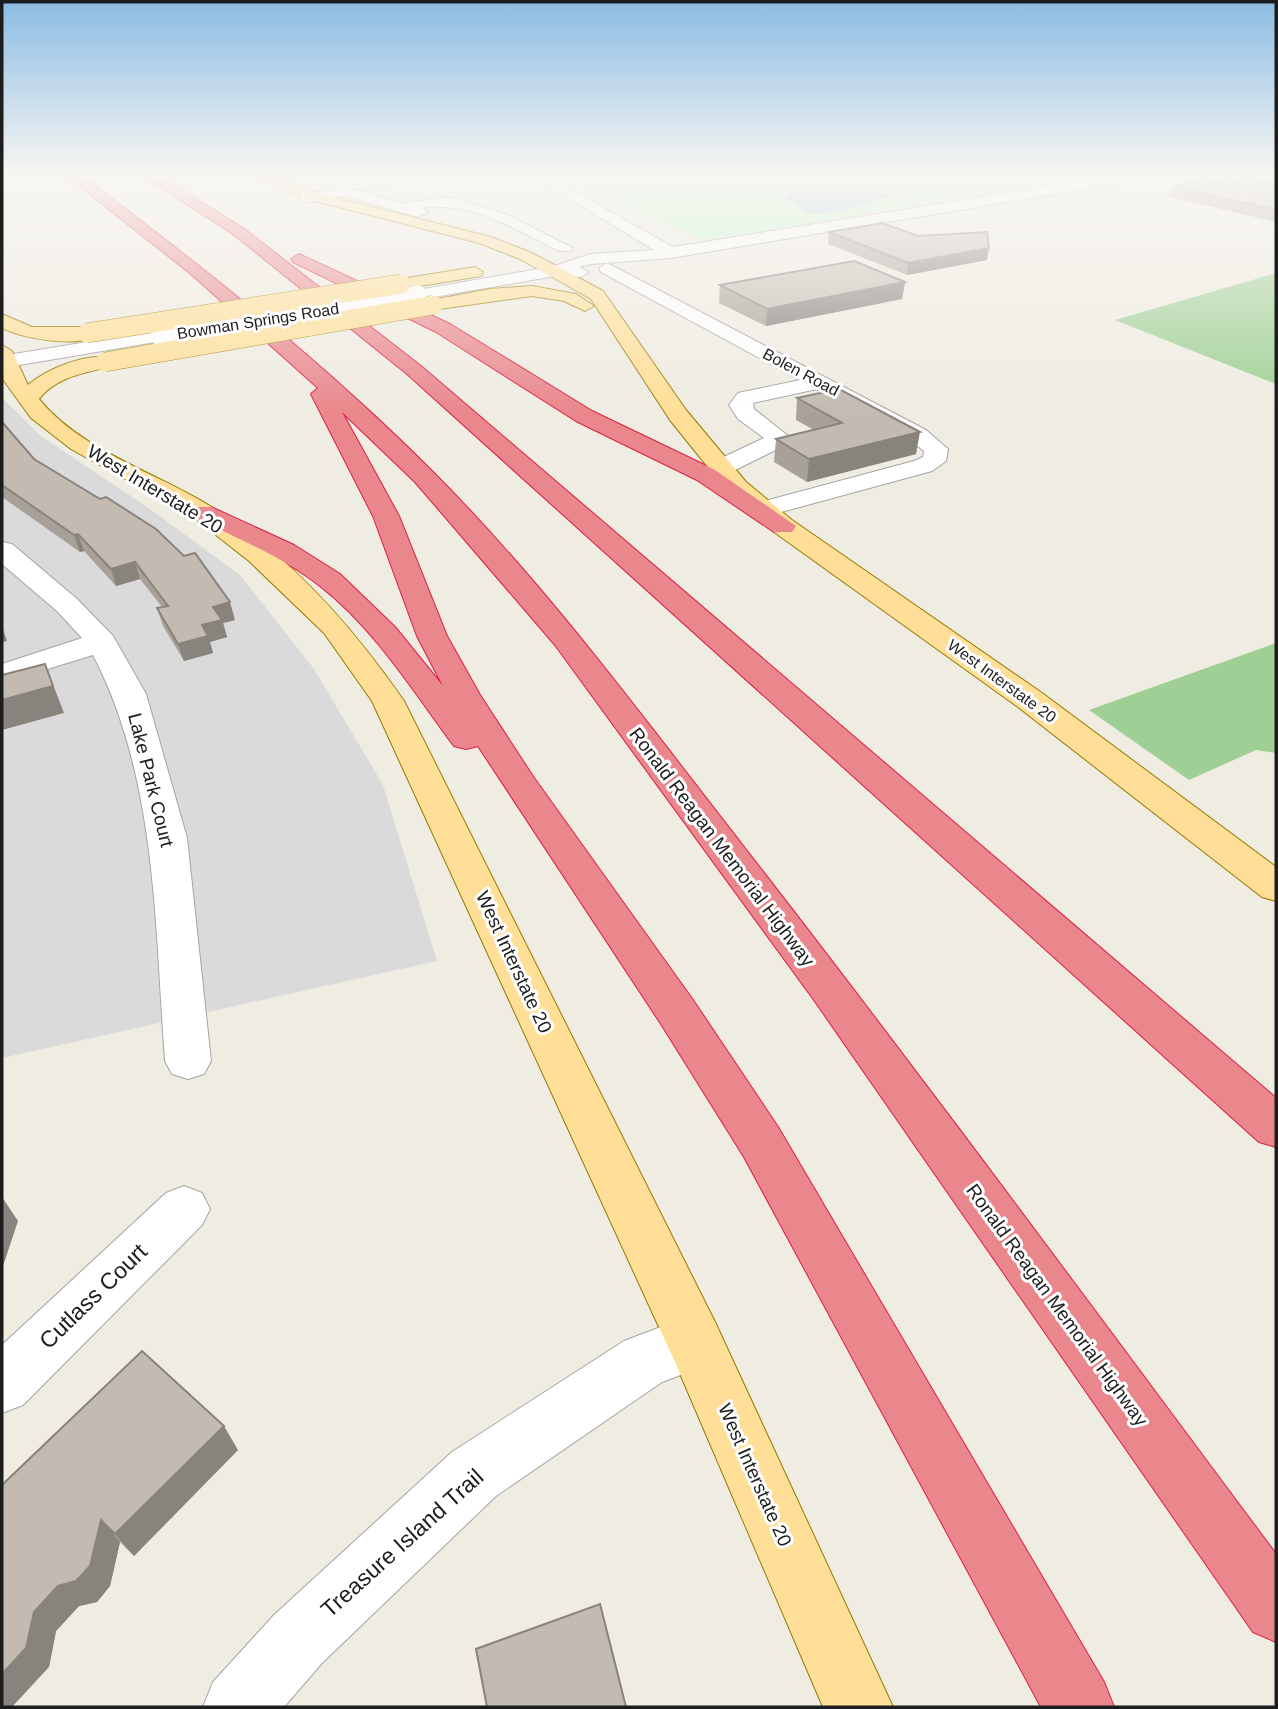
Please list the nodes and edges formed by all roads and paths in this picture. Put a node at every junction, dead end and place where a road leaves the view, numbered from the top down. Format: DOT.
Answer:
graph roads {
  1 [pos="175,254"];
  2 [pos="267,254"];
  3 [pos="286,254"];
  4 [pos="506,254"];
  5 [pos="518,254"];
  6 [pos="664,254"];
  7 [pos="607,268"];
  8 [pos="555,271"];
  9 [pos="417,295"];
  10 [pos="735,317"];
  11 [pos="715,326"];
  12 [pos="3,349"];
  13 [pos="634,349"];
  14 [pos="311,370"];
  15 [pos="820,382"];
  16 [pos="28,398"];
  17 [pos="720,468"];
  18 [pos="763,509"];
  19 [pos="202,512"];
  20 [pos="783,526"];
  21 [pos="2,550"];
  22 [pos="102,642"];
  23 [pos="2,674"];
  24 [pos="580,869"];
  25 [pos="1276,887"];
  26 [pos="188,1061"];
  27 [pos="1276,1127"];
  28 [pos="184,1209"];
  29 [pos="695,1342"];
  30 [pos="2,1384"];
  31 [pos="1267,1596"];
  32 [pos="1074,1699"];
  33 [pos="238,1707"];
  34 [pos="858,1707"];
  1 -- 14 [label="highway, Ronald Reagan Memorial Highway"];
  2 -- 27 [label="highway"];
  3 -- 20 [label="highway"];
  4 -- 9 [label="main road"];
  5 -- 8 [label="main road, West Interstate 20"];
  6 -- 7 [label="street"];
  6 -- 8 [label="street"];
  7 -- 8 [label="street"];
  7 -- 11 [label="street, Bolen Road"];
  8 -- 9 [label="street, Bowman Springs Road"];
  8 -- 13 [label="main road, West Interstate 20"];
  9 -- 12 [label="street, Bowman Springs Road, bridge"];
  9 -- 12 [label="main road, bridge"];
  9 -- 13 [label="main road"];
  9 -- 16 [label="main road, bridge"];
  10 -- 11 [label="street"];
  11 -- 15 [label="street, Bolen Road"];
  12 -- 16 [label="main road, West Interstate 20"];
  13 -- 17 [label="main road, West Interstate 20"];
  14 -- 24 [label="highway"];
  14 -- 31 [label="highway, Ronald Reagan Memorial Highway"];
  15 -- 17 [label="street"];
  15 -- 18 [label="street, Bolen Road"];
  16 -- 19 [label="main road, West Interstate 20"];
  17 -- 18 [label="main road, West Interstate 20"];
  18 -- 20 [label="main road, West Interstate 20"];
  19 -- 24 [label="highway"];
  19 -- 29 [label="main road, West Interstate 20"];
  20 -- 25 [label="main road, West Interstate 20"];
  21 -- 22 [label="street, Lake Park Court"];
  22 -- 23 [label="street"];
  22 -- 26 [label="street, Lake Park Court"];
  24 -- 32 [label="highway"];
  28 -- 30 [label="street, Cutlass Court"];
  29 -- 33 [label="street, Treasure Island Trail"];
  29 -- 34 [label="main road, West Interstate 20"];
}
